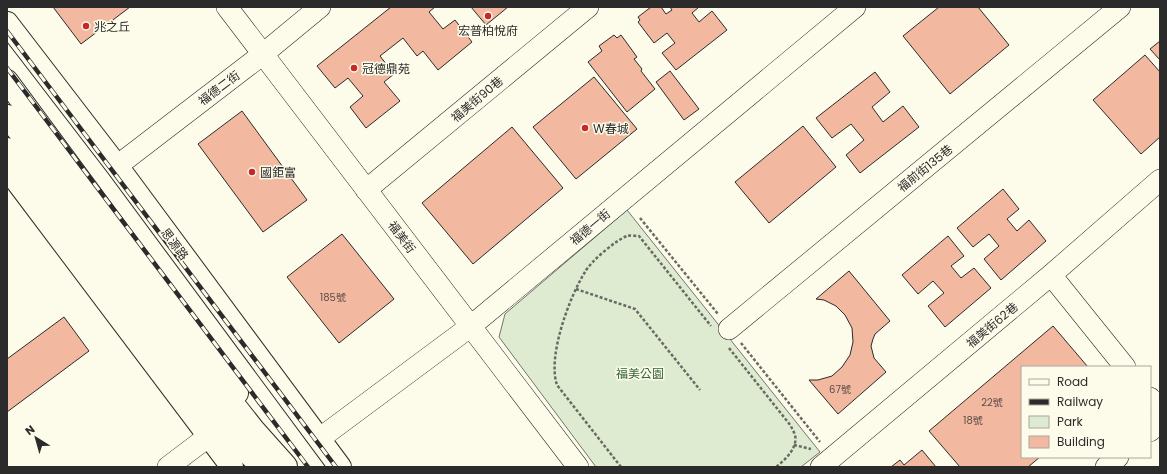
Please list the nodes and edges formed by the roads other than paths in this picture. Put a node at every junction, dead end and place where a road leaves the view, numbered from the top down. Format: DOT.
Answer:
graph roads {
  1 [pos="227,7"];
  2 [pos="320,7"];
  3 [pos="588,7"];
  4 [pos="855,7"];
  5 [pos="1120,7"];
  6 [pos="7,23"];
  7 [pos="263,54"];
  8 [pos="7,81"];
  9 [pos="7,116"];
  10 [pos="7,149"];
  11 [pos="117,166"];
  12 [pos="11,180"];
  13 [pos="1160,180"];
  14 [pos="366,190"];
  15 [pos="1051,275"];
  16 [pos="470,326"];
  17 [pos="723,334"];
  18 [pos="1124,366"];
  19 [pos="1151,399"];
  20 [pos="1160,410"];
  21 [pos="1160,422"];
  22 [pos="1151,430"];
  23 [pos="209,436"];
  24 [pos="319,439"];
  25 [pos="817,458"];
  26 [pos="1117,458"];
  27 [pos="168,467"];
  28 [pos="232,467"];
  29 [pos="262,467"];
  30 [pos="287,467"];
  31 [pos="340,467"];
  32 [pos="578,467"];
  33 [pos="1106,467"];
  1 -- 7 [label="street, 福美街"];
  2 -- 7 [label="street, 福德二街"];
  3 -- 14 [label="street, 福美街90巷"];
  4 -- 16 [label="street, 福德一街"];
  5 -- 17 [label="street, 福前街135巷"];
  6 -- 11 [label="main road, 思源路"];
  7 -- 11 [label="street, 福德二街"];
  7 -- 14 [label="street, 福美街"];
  8 -- 30 [label="main road"];
  9 -- 30 [label="main road"];
  10 -- 29 [label="main road"];
  11 -- 24 [label="main road, 思源路"];
  12 -- 23 [label="main road"];
  13 -- 15 [label="street, 福美街62巷"];
  14 -- 16 [label="street, 福美街"];
  15 -- 18 [label="street"];
  15 -- 25 [label="street, 福美街62巷"];
  16 -- 24 [label="street, 福德一街"];
  16 -- 32 [label="street, 福美街"];
  19 -- 20 [label="street"];
  21 -- 22 [label="street"];
  23 -- 27 [label="street"];
  23 -- 28 [label="main road"];
  24 -- 31 [label="main road, 思源路"];
  26 -- 33 [label="street"];
}
